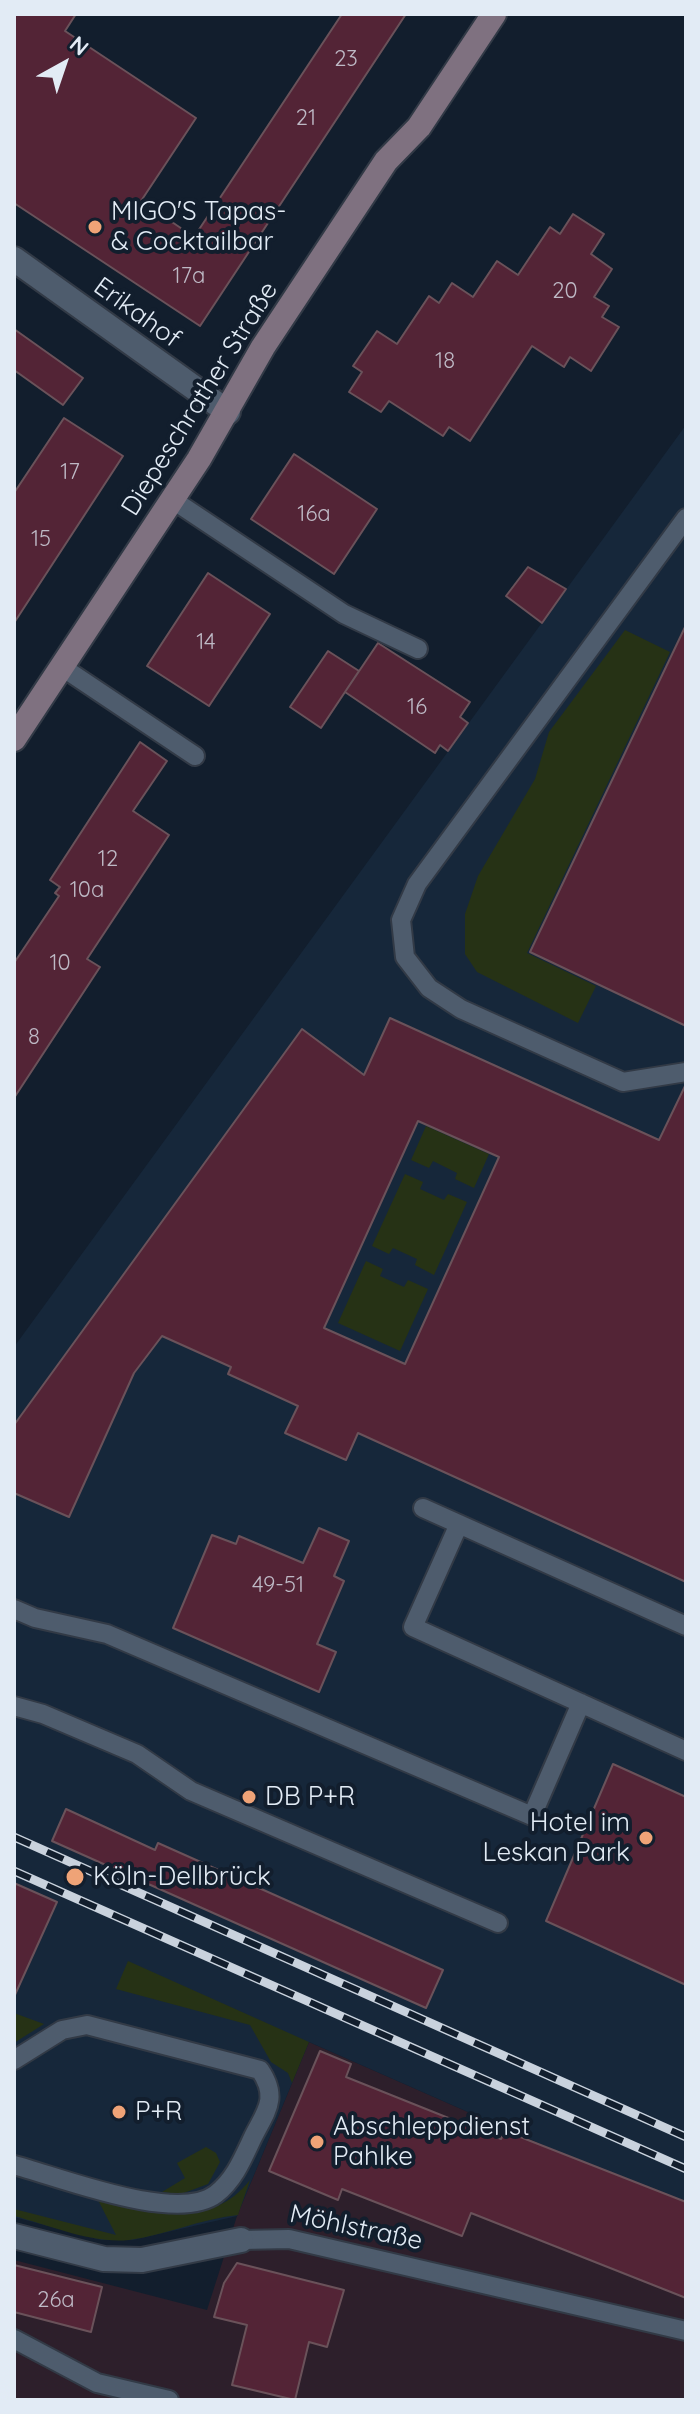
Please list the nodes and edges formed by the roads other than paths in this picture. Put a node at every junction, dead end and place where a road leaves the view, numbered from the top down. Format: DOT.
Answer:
graph roads {
  1 [pos="494,14"];
  2 [pos="14,259"];
  3 [pos="228,412"];
  4 [pos="173,500"];
  5 [pos="686,518"];
  6 [pos="418,649"];
  7 [pos="62,667"];
  8 [pos="14,739"];
  9 [pos="195,756"];
  10 [pos="686,1072"];
  11 [pos="423,1508"];
  12 [pos="459,1524"];
  13 [pos="14,1609"];
  14 [pos="686,1626"];
  15 [pos="581,1703"];
  16 [pos="14,1706"];
  17 [pos="686,1751"];
  18 [pos="498,1923"];
  19 [pos="16,2058"];
  20 [pos="14,2165"];
  21 [pos="14,2236"];
  22 [pos="241,2240"];
  23 [pos="686,2331"];
  24 [pos="14,2339"];
  25 [pos="169,2400"];
  1 -- 3 [label="street, Diepeschrather Straße"];
  2 -- 3 [label="street, Erikahof"];
  3 -- 4 [label="street, Diepeschrather Straße"];
  4 -- 6 [label="lane"];
  4 -- 7 [label="street, Diepeschrather Straße"];
  5 -- 10 [label="lane"];
  7 -- 8 [label="street, Diepeschrather Straße"];
  7 -- 9 [label="lane"];
  11 -- 12 [label="lane"];
  12 -- 14 [label="lane"];
  12 -- 15 [label="lane"];
  13 -- 15 [label="lane"];
  15 -- 17 [label="lane"];
  16 -- 18 [label="lane"];
  19 -- 20 [label="lane"];
  21 -- 22 [label="street, Möhlstraße"];
  22 -- 23 [label="lane, Möhlstraße"];
  24 -- 25 [label="lane"];
}
